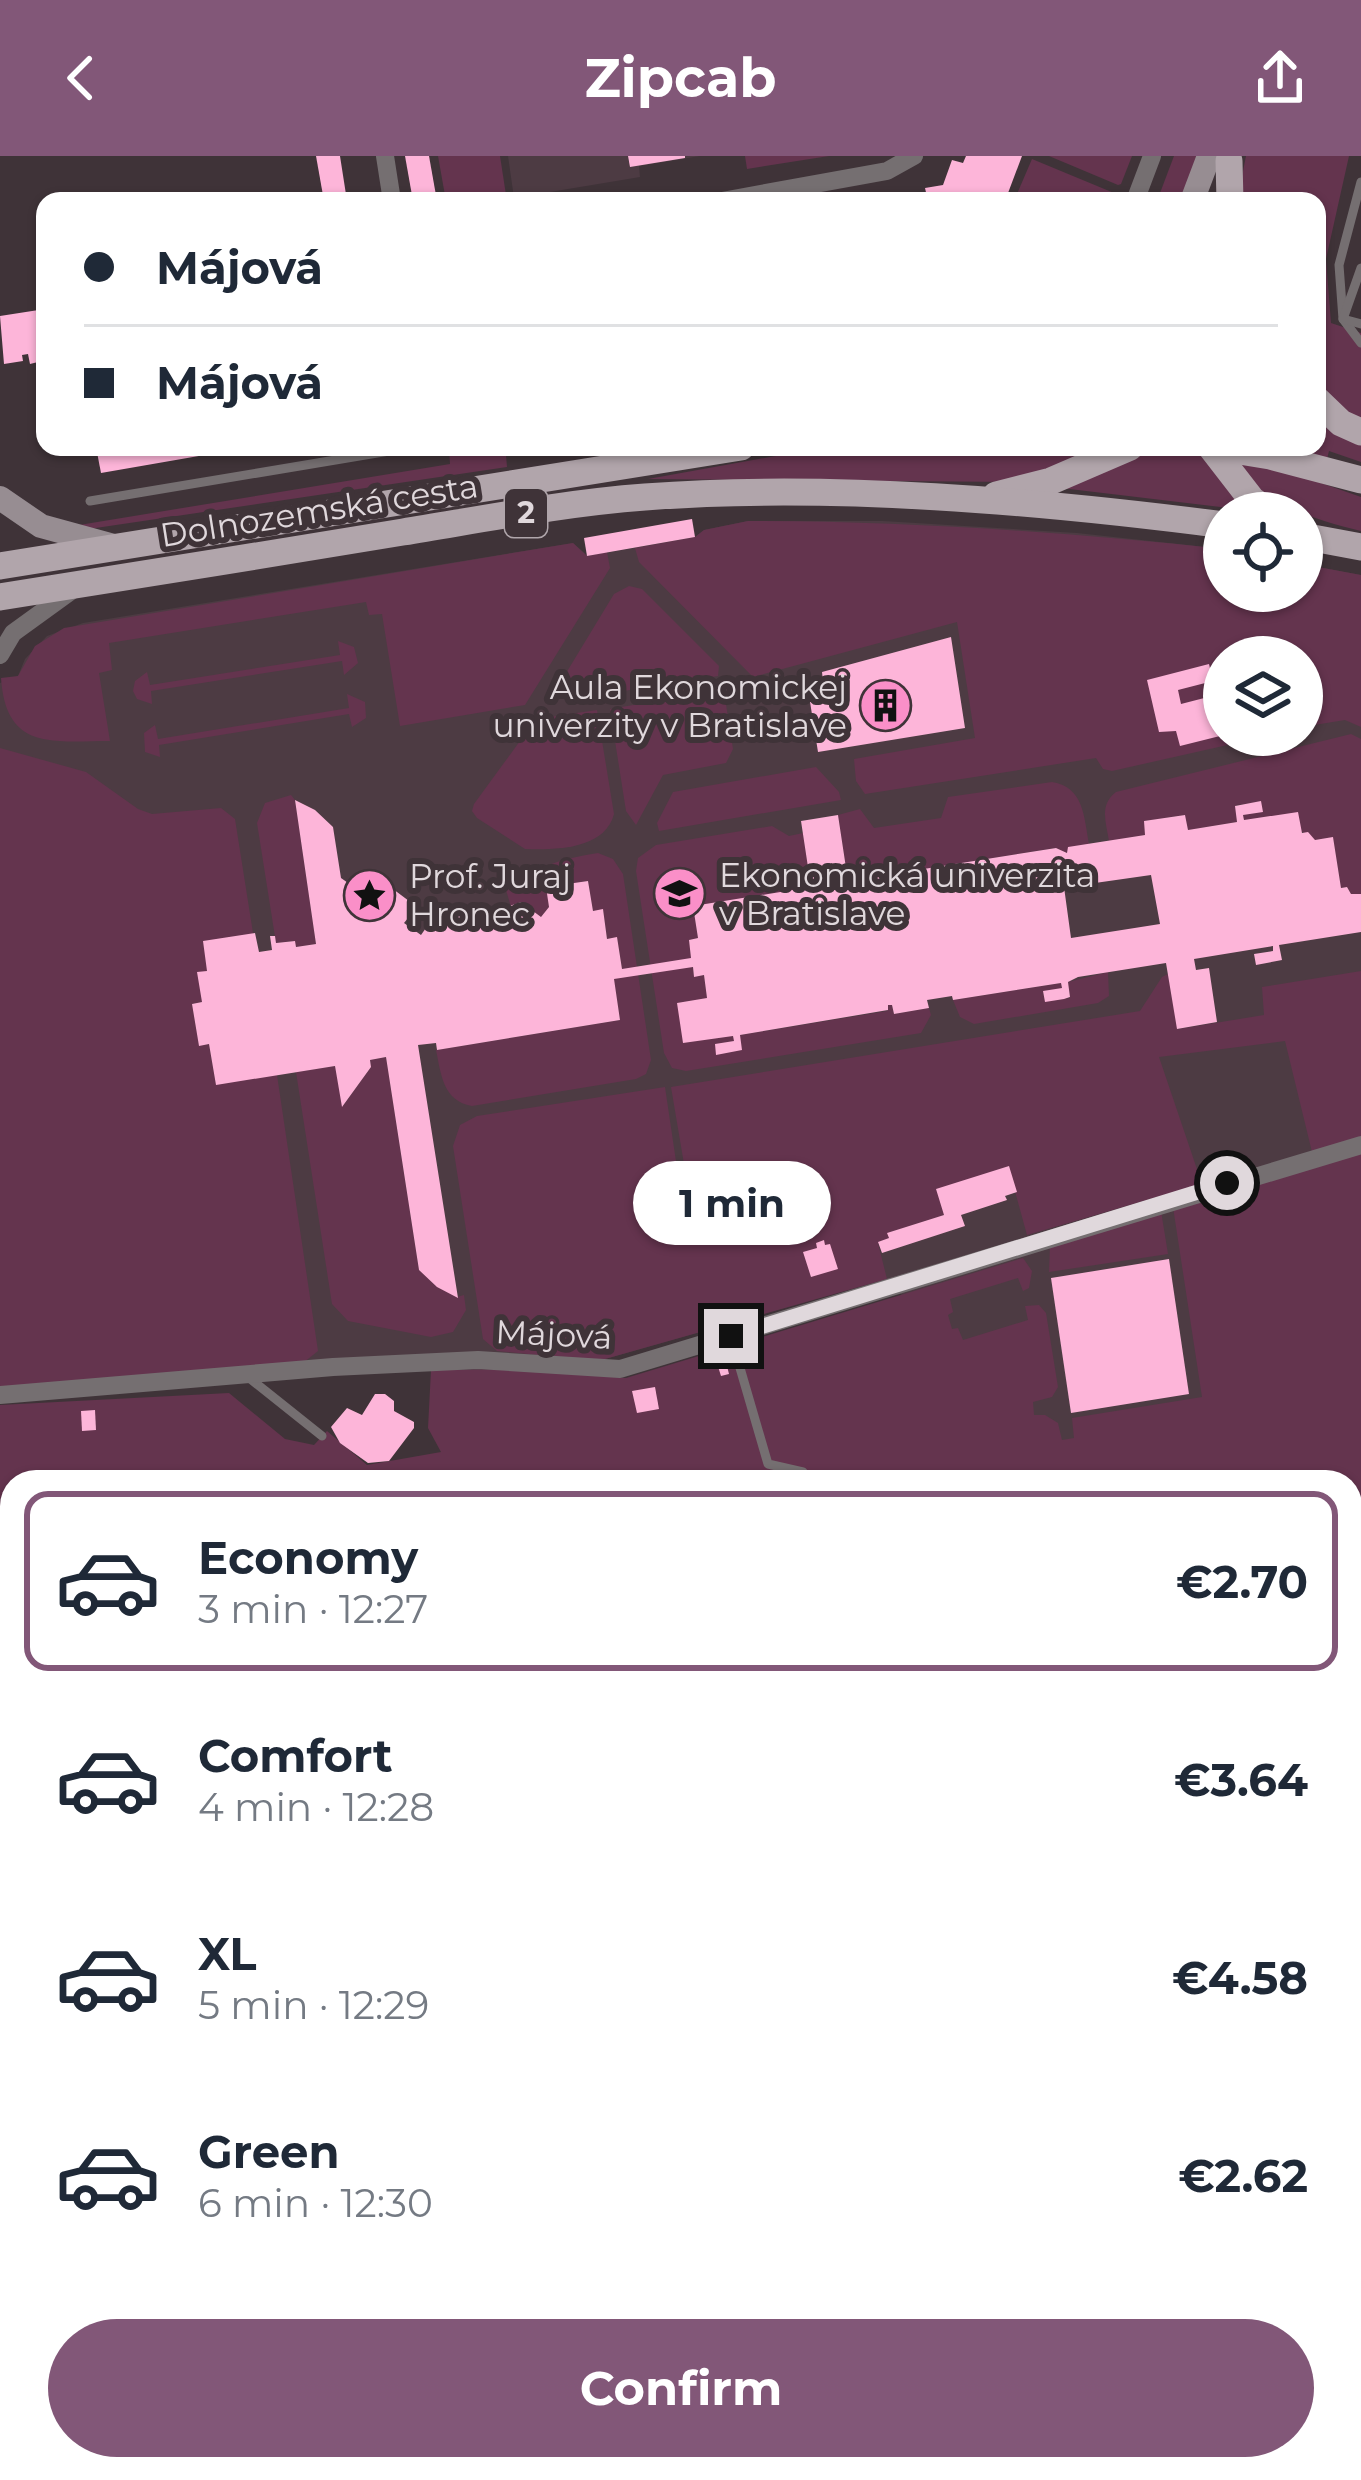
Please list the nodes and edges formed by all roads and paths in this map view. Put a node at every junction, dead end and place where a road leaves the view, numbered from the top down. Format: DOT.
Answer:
graph roads {
  1 [pos="385,156"];
  2 [pos="914,156"];
  3 [pos="1152,156"];
  4 [pos="1223,158"];
  5 [pos="1361,182"];
  6 [pos="391,192"];
  7 [pos="773,192"];
  8 [pos="1138,192"];
  9 [pos="1198,192"];
  10 [pos="1217,192"];
  11 [pos="1229,192"];
  12 [pos="1361,268"];
  13 [pos="1342,319"];
  14 [pos="1361,324"];
  15 [pos="1361,343"];
  16 [pos="1326,409"];
  17 [pos="1361,432"];
  18 [pos="359,456"];
  19 [pos="684,456"];
  20 [pos="1110,456"];
  21 [pos="1220,456"];
  22 [pos="1258,456"];
  23 [pos="1361,480"];
  24 [pos="1246,492"];
  25 [pos="0,498"];
  26 [pos="90,501"];
  27 [pos="969,501"];
  28 [pos="1203,523"];
  29 [pos="1323,538"];
  30 [pos="114,546"];
  31 [pos="1361,547"];
  32 [pos="0,566"];
  33 [pos="80,585"];
  34 [pos="0,597"];
  35 [pos="0,655"];
  36 [pos="1361,1145"];
  37 [pos="731,1336"];
  38 [pos="248,1377"];
  39 [pos="0,1395"];
  40 [pos="322,1436"];
  41 [pos="794,1470"];
  1 -- 6 [label="street"];
  2 -- 7 [label="street"];
  3 -- 8 [label="street"];
  4 -- 9 [label="street"];
  4 -- 10 [label="street"];
  4 -- 11 [label="main road"];
  5 -- 13 [label="lane"];
  12 -- 13 [label="lane"];
  13 -- 14 [label="lane"];
  13 -- 15 [label="lane"];
  16 -- 17 [label="main road"];
  18 -- 26 [label="lane"];
  19 -- 30 [label="main road, Dolnozemská cesta / 2"];
  20 -- 27 [label="main road"];
  21 -- 24 [label="main road"];
  22 -- 23 [label="main road"];
  25 -- 30 [label="street"];
  27 -- 28 [label="main road, Dolnozemská cesta / 2"];
  27 -- 33 [label="main road, Dolnozemská cesta / 2"];
  29 -- 31 [label="main road"];
  30 -- 32 [label="main road, Dolnozemská cesta / 2"];
  33 -- 34 [label="main road, Dolnozemská cesta / 2"];
  33 -- 35 [label="street"];
  36 -- 37 [label="street, Májová"];
  37 -- 38 [label="street, Májová"];
  37 -- 41 [label="lane"];
  38 -- 39 [label="street, Májová"];
  38 -- 40 [label="lane"];
}
